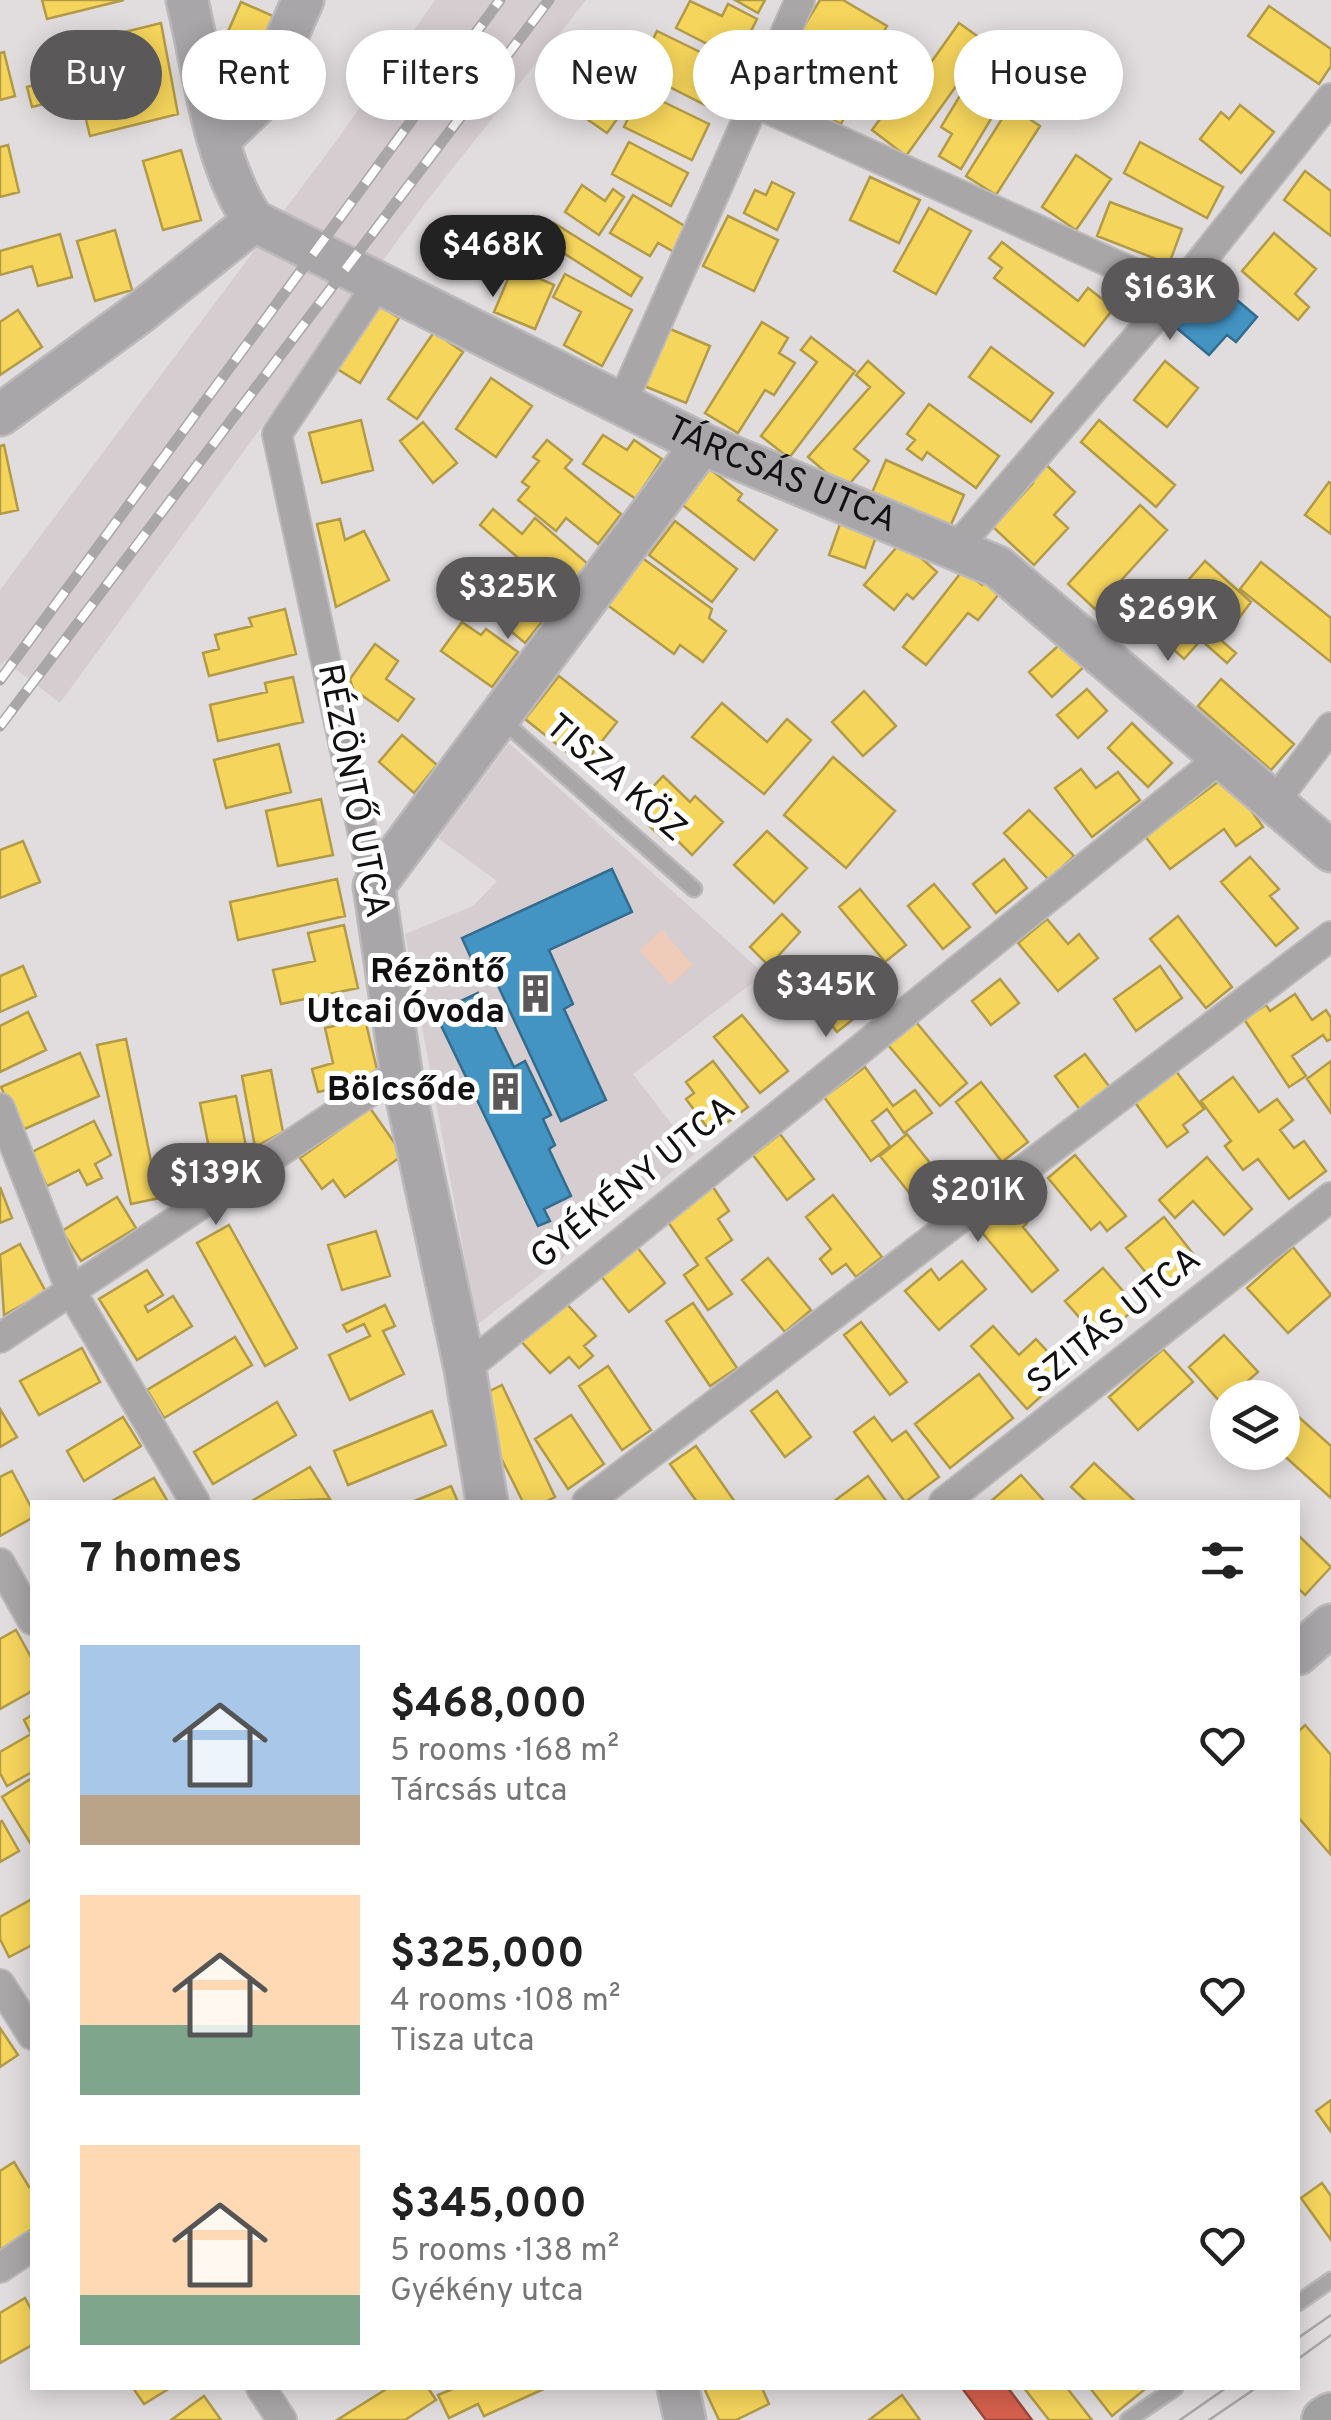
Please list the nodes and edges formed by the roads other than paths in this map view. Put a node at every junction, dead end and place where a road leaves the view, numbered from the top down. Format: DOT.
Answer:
graph roads {
  1 [pos="187,0"];
  2 [pos="303,0"];
  3 [pos="800,0"];
  4 [pos="786,30"];
  5 [pos="1331,98"];
  6 [pos="746,120"];
  7 [pos="794,120"];
  8 [pos="220,139"];
  9 [pos="254,221"];
  10 [pos="379,282"];
  11 [pos="1174,295"];
  12 [pos="622,405"];
  13 [pos="0,415"];
  14 [pos="702,444"];
  15 [pos="958,546"];
  16 [pos="496,716"];
  17 [pos="1331,727"];
  18 [pos="1223,756"];
  19 [pos="1274,800"];
  20 [pos="1331,851"];
  21 [pos="374,886"];
  22 [pos="694,888"];
  23 [pos="1331,936"];
  24 [pos="401,1071"];
  25 [pos="0,1108"];
  26 [pos="1331,1197"];
  27 [pos="71,1291"];
  28 [pos="0,1338"];
  29 [pos="465,1369"];
  30 [pos="193,1500"];
  31 [pos="488,1500"];
  32 [pos="589,1500"];
  33 [pos="947,1500"];
  34 [pos="0,1563"];
  35 [pos="30,1616"];
  36 [pos="1331,1625"];
  37 [pos="1300,1652"];
  38 [pos="0,1984"];
  39 [pos="30,2032"];
  40 [pos="30,2247"];
  41 [pos="0,2268"];
  42 [pos="1331,2280"];
  43 [pos="1300,2302"];
  44 [pos="262,2390"];
  45 [pos="678,2390"];
  46 [pos="1172,2390"];
  47 [pos="282,2420"];
  48 [pos="685,2420"];
  49 [pos="1128,2420"];
  1 -- 8 [label="main road"];
  2 -- 8 [label="main road"];
  3 -- 4 [label="street"];
  5 -- 11 [label="street"];
  6 -- 12 [label="street"];
  7 -- 11 [label="street"];
  8 -- 9 [label="main road"];
  9 -- 10 [label="main road, TÁRCSÁS UTCA"];
  9 -- 13 [label="main road"];
  10 -- 12 [label="main road, TÁRCSÁS UTCA"];
  10 -- 21 [label="street, RÉZÖNTŐ UTCA"];
  11 -- 15 [label="street"];
  12 -- 14 [label="main road, TÁRCSÁS UTCA"];
  14 -- 15 [label="main road, TÁRCSÁS UTCA"];
  14 -- 16 [label="main road"];
  15 -- 18 [label="main road, TÁRCSÁS UTCA"];
  16 -- 21 [label="main road"];
  16 -- 22 [label="lane, TISZA KÖZ"];
  17 -- 19 [label="street"];
  18 -- 19 [label="main road, TÁRCSÁS UTCA"];
  18 -- 29 [label="street, GYÉKÉNY UTCA"];
  19 -- 20 [label="main road, TÁRCSÁS UTCA"];
  21 -- 24 [label="main road, RÉZÖNTŐ UTCA"];
  23 -- 32 [label="street"];
  24 -- 27 [label="street"];
  24 -- 29 [label="main road, RÉZÖNTŐ UTCA"];
  25 -- 27 [label="street"];
  26 -- 33 [label="street, SZITÁS UTCA"];
  27 -- 28 [label="street"];
  27 -- 30 [label="street"];
  29 -- 31 [label="main road, RÉZÖNTŐ UTCA"];
  34 -- 35 [label="street"];
  36 -- 37 [label="main road"];
  38 -- 39 [label="street"];
  40 -- 41 [label="street"];
  42 -- 43 [label="lane"];
  44 -- 47 [label="street"];
  45 -- 48 [label="main road"];
  46 -- 49 [label="lane"];
}
